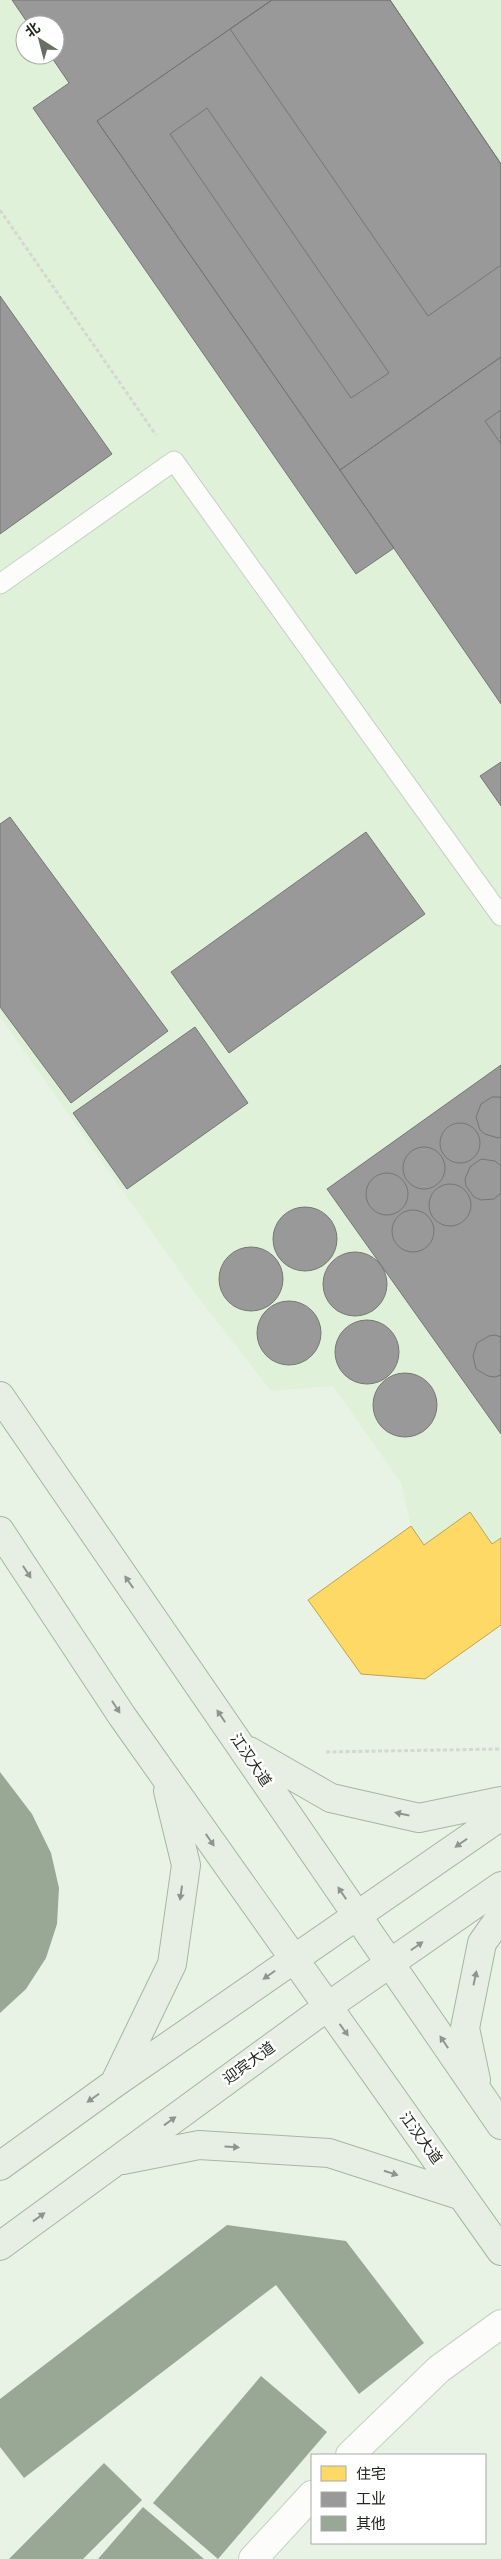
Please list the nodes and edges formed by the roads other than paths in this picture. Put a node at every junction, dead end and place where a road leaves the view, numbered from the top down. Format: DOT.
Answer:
graph roads {
  1 [pos="0,584"];
  2 [pos="501,916"];
  3 [pos="0,1396"];
  4 [pos="0,1531"];
  5 [pos="243,1748"];
  6 [pos="165,1777"];
  7 [pos="501,1801"];
  8 [pos="501,1816"];
  9 [pos="501,1886"];
  10 [pos="357,1915"];
  11 [pos="501,1916"];
  12 [pos="292,1959"];
  13 [pos="391,1964"];
  14 [pos="327,2007"];
  15 [pos="115,2082"];
  16 [pos="479,2094"];
  17 [pos="501,2125"];
  18 [pos="115,2162"];
  19 [pos="0,2166"];
  20 [pos="462,2196"];
  21 [pos="0,2246"];
  22 [pos="501,2251"];
  23 [pos="501,2324"];
  24 [pos="351,2454"];
  25 [pos="311,2497"];
  26 [pos="253,2559"];
  1 -- 2 [label="lane"];
  5 -- 3 [label="main road, 江汉大道, one-way"];
  4 -- 6 [label="main road, 江汉大道, one-way"];
  7 -- 5 [label="main road, one-way"];
  10 -- 5 [label="main road, 江汉大道, one-way"];
  6 -- 12 [label="main road, 江汉大道, one-way"];
  6 -- 15 [label="main road, one-way"];
  8 -- 10 [label="main road, one-way"];
  13 -- 9 [label="main road, 迎宾大道, one-way"];
  10 -- 12 [label="main road"];
  10 -- 13 [label="main road, 江汉大道"];
  16 -- 11 [label="main road, one-way"];
  12 -- 14 [label="main road, 江汉大道"];
  12 -- 15 [label="main road, one-way"];
  13 -- 14 [label="main road, 迎宾大道"];
  16 -- 13 [label="main road, 江汉大道, one-way"];
  18 -- 14 [label="main road, 迎宾大道, one-way"];
  14 -- 20 [label="main road, 江汉大道, one-way"];
  15 -- 19 [label="main road, one-way"];
  16 -- 17 [label="main road, 江汉大道"];
  18 -- 20 [label="main road, one-way"];
  21 -- 18 [label="main road, 迎宾大道, one-way"];
  20 -- 22 [label="main road, 江汉大道"];
  23 -- 24 [label="street"];
  25 -- 26 [label="street"];
}
